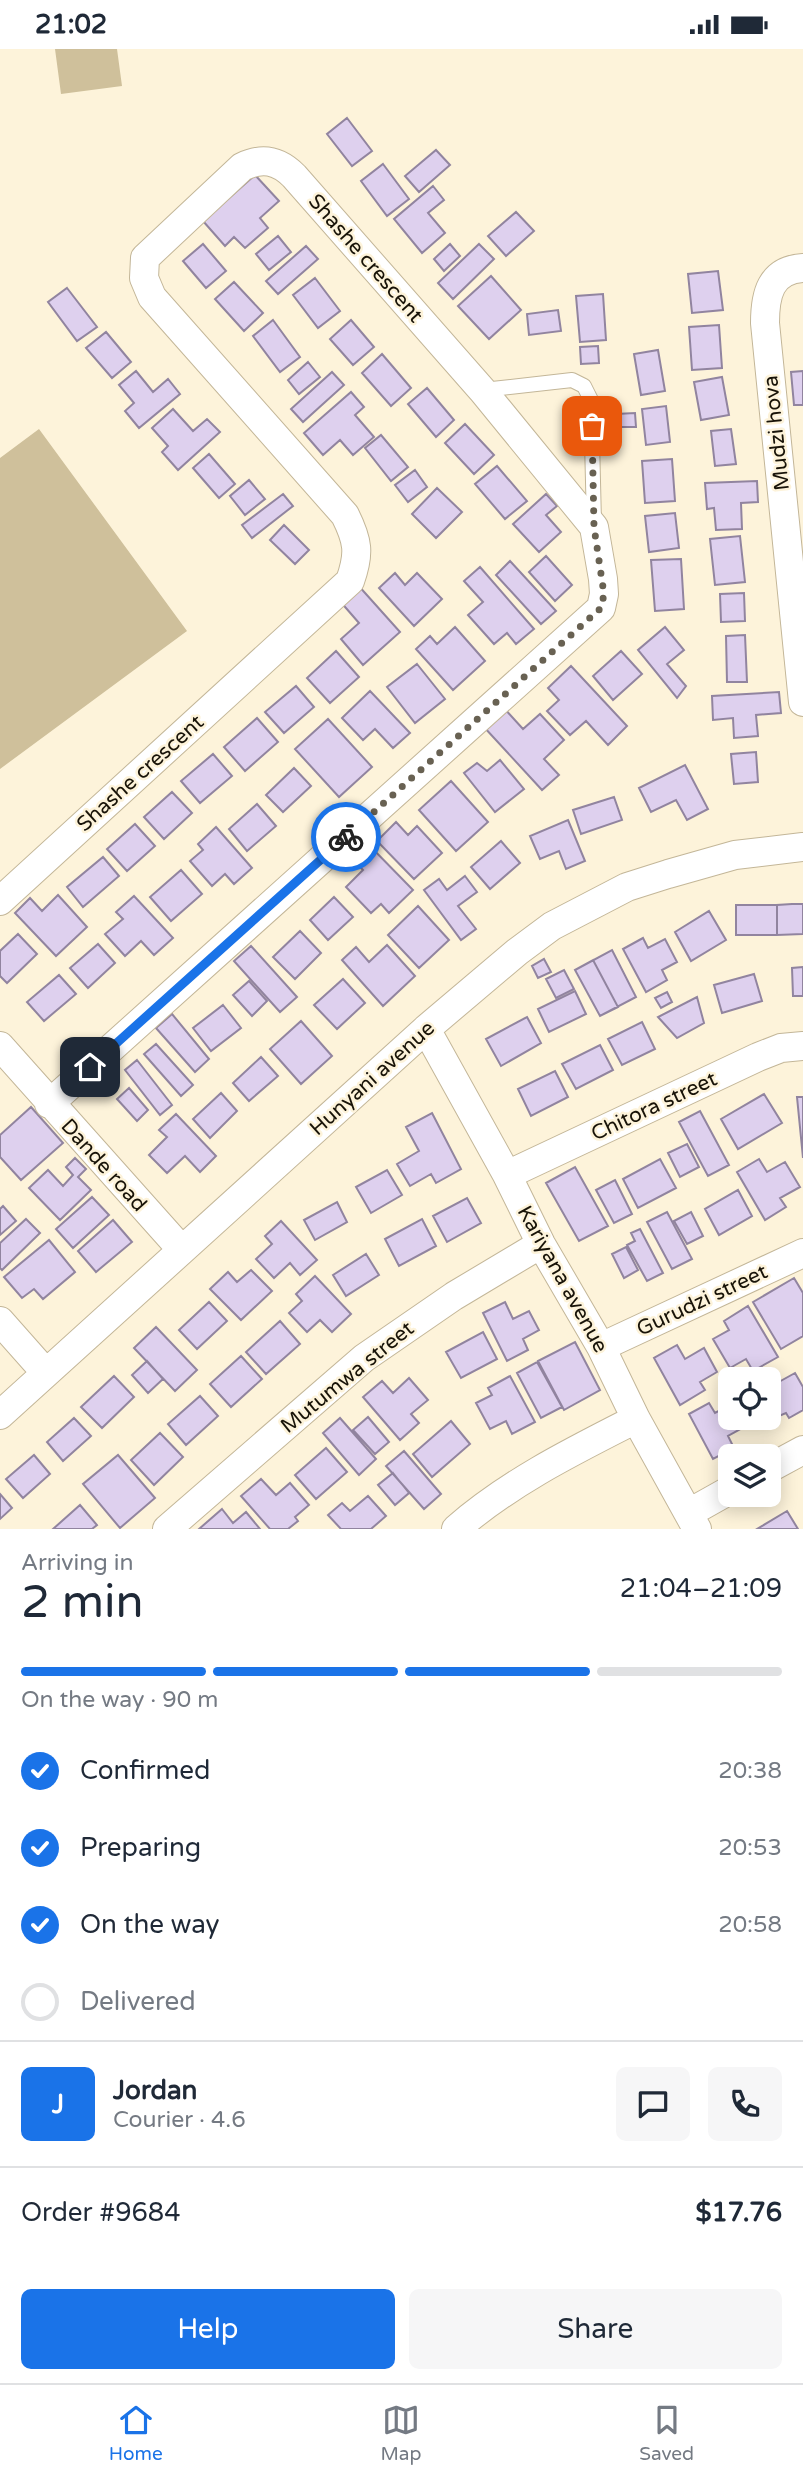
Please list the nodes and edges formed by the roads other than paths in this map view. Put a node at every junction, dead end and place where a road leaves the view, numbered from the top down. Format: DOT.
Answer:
graph roads {
  1 [pos="803,268"];
  2 [pos="482,390"];
  3 [pos="594,527"];
  4 [pos="803,702"];
  5 [pos="803,846"];
  6 [pos="0,901"];
  7 [pos="426,1029"];
  8 [pos="0,1046"];
  9 [pos="803,1046"];
  10 [pos="49,1104"];
  11 [pos="508,1175"];
  12 [pos="541,1244"];
  13 [pos="182,1250"];
  14 [pos="803,1253"];
  15 [pos="0,1321"];
  16 [pos="601,1347"];
  17 [pos="46,1374"];
  18 [pos="0,1415"];
  19 [pos="636,1419"];
  20 [pos="803,1450"];
  21 [pos="781,1462"];
  22 [pos="718,1500"];
  23 [pos="693,1521"];
  24 [pos="167,1529"];
  25 [pos="456,1529"];
  1 -- 4 [label="street, Mudzi hova"];
  2 -- 3 [label="street, Shashe crescent"];
  2 -- 3 [label="lane"];
  2 -- 6 [label="street, Shashe crescent"];
  3 -- 10 [label="street, Shashe crescent"];
  5 -- 7 [label="street, Hunyani avenue"];
  7 -- 11 [label="street, Kariyana avenue"];
  7 -- 13 [label="street, Hunyani avenue"];
  8 -- 10 [label="street, Dande road"];
  9 -- 11 [label="street, Chitora street"];
  10 -- 13 [label="street, Dande road"];
  11 -- 12 [label="street, Kariyana avenue"];
  12 -- 16 [label="street, Kariyana avenue"];
  12 -- 24 [label="street, Mutumwa street"];
  13 -- 17 [label="street, Hunyani avenue"];
  14 -- 16 [label="street, Gurudzi street"];
  15 -- 17 [label="street"];
  16 -- 19 [label="street, Kariyana avenue"];
  17 -- 18 [label="street, Hunyani avenue"];
  19 -- 23 [label="street, Kariyana avenue"];
  19 -- 25 [label="street"];
  20 -- 21 [label="street"];
  22 -- 23 [label="street"];
}
